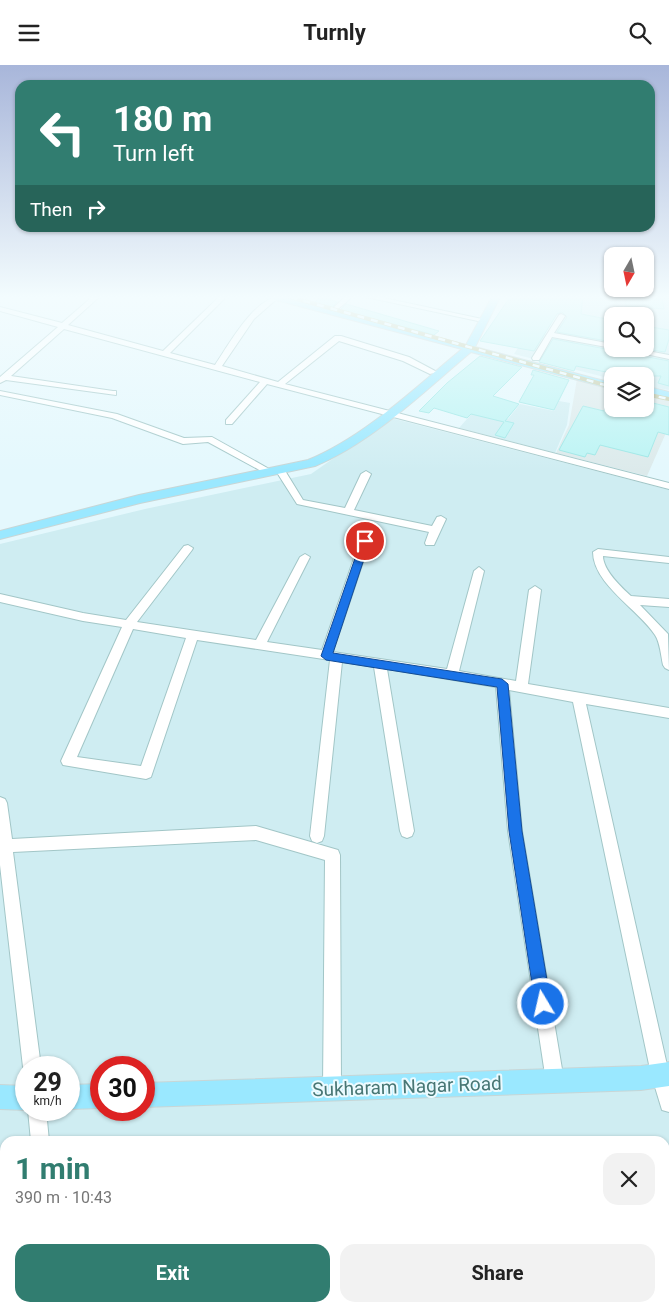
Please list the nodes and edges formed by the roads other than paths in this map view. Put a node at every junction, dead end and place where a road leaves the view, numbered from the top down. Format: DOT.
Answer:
graph roads {
  1 [pos="29,355"];
  2 [pos="177,355"];
  3 [pos="226,355"];
  4 [pos="316,355"];
  5 [pos="394,355"];
  6 [pos="455,355"];
  7 [pos="456,355"];
  8 [pos="497,355"];
  9 [pos="501,355"];
  10 [pos="538,355"];
  11 [pos="536,358"];
  12 [pos="218,367"];
  13 [pos="433,372"];
  14 [pos="2,379"];
  15 [pos="266,379"];
  16 [pos="604,379"];
  17 [pos="280,383"];
  18 [pos="604,384"];
  19 [pos="64,386"];
  20 [pos="654,391"];
  21 [pos="0,393"];
  22 [pos="112,393"];
  23 [pos="669,395"];
  24 [pos="654,396"];
  25 [pos="669,399"];
  26 [pos="40,402"];
  27 [pos="386,413"];
  28 [pos="230,421"];
  29 [pos="266,470"];
  30 [pos="281,471"];
  31 [pos="366,474"];
  32 [pos="669,486"];
  33 [pos="348,512"];
  34 [pos="441,519"];
  35 [pos="436,530"];
  36 [pos="0,531"];
  37 [pos="0,535"];
  38 [pos="365,541"];
  39 [pos="430,543"];
  40 [pos="188,548"];
  41 [pos="305,557"];
  42 [pos="669,560"];
  43 [pos="479,571"];
  44 [pos="535,590"];
  45 [pos="0,598"];
  46 [pos="628,600"];
  47 [pos="669,603"];
  48 [pos="129,624"];
  49 [pos="193,635"];
  50 [pos="259,646"];
  51 [pos="331,656"];
  52 [pos="380,664"];
  53 [pos="669,665"];
  54 [pos="452,674"];
  55 [pos="502,684"];
  56 [pos="520,688"];
  57 [pos="578,698"];
  58 [pos="669,713"];
  59 [pos="0,803"];
  60 [pos="407,831"];
  61 [pos="317,836"];
  62 [pos="5,846"];
  63 [pos="6,898"];
  64 [pos="30,1056"];
  65 [pos="664,1074"];
  66 [pos="555,1081"];
  67 [pos="332,1088"];
  68 [pos="155,1095"];
  69 [pos="0,1097"];
  70 [pos="15,1098"];
  71 [pos="669,1103"];
  72 [pos="38,1121"];
  73 [pos="40,1136"];
  1 -- 14 [label="street"];
  2 -- 12 [label="street"];
  3 -- 12 [label="street"];
  4 -- 17 [label="street"];
  5 -- 13 [label="street"];
  6 -- 13 [label="main road"];
  7 -- 27 [label="main road"];
  8 -- 18 [label="main road"];
  9 -- 16 [label="main road"];
  10 -- 11 [label="street"];
  12 -- 15 [label="street"];
  13 -- 27 [label="main road"];
  14 -- 19 [label="street"];
  15 -- 17 [label="street"];
  15 -- 28 [label="street"];
  17 -- 27 [label="street"];
  19 -- 22 [label="street"];
  19 -- 26 [label="street"];
  20 -- 23 [label="main road"];
  21 -- 26 [label="street"];
  24 -- 25 [label="main road"];
  26 -- 29 [label="street"];
  27 -- 29 [label="main road"];
  27 -- 30 [label="main road"];
  27 -- 32 [label="street"];
  29 -- 36 [label="main road"];
  30 -- 33 [label="street"];
  30 -- 37 [label="main road"];
  31 -- 33 [label="street"];
  33 -- 35 [label="street"];
  34 -- 35 [label="street"];
  35 -- 39 [label="street"];
  38 -- 51 [label="street"];
  40 -- 48 [label="street"];
  41 -- 50 [label="street"];
  42 -- 46 [label="street"];
  43 -- 54 [label="street"];
  44 -- 56 [label="street"];
  45 -- 48 [label="street"];
  46 -- 47 [label="street"];
  46 -- 53 [label="street"];
  48 -- 49 [label="street"];
  48 -- 49 [label="street"];
  49 -- 50 [label="street"];
  50 -- 51 [label="street"];
  51 -- 52 [label="street"];
  51 -- 61 [label="street"];
  52 -- 54 [label="street"];
  52 -- 60 [label="street"];
  54 -- 55 [label="street"];
  55 -- 56 [label="street"];
  55 -- 66 [label="street"];
  56 -- 57 [label="street"];
  57 -- 58 [label="street"];
  57 -- 65 [label="street"];
  59 -- 62 [label="street"];
  62 -- 63 [label="street"];
  62 -- 67 [label="street"];
  63 -- 64 [label="street"];
  65 -- 66 [label="main road, Sukharam Nagar Road"];
  65 -- 71 [label="street"];
  66 -- 67 [label="main road, Sukharam Nagar Road"];
  67 -- 68 [label="main road, Sukharam Nagar Road"];
  69 -- 70 [label="main road"];
  72 -- 73 [label="street"];
}
